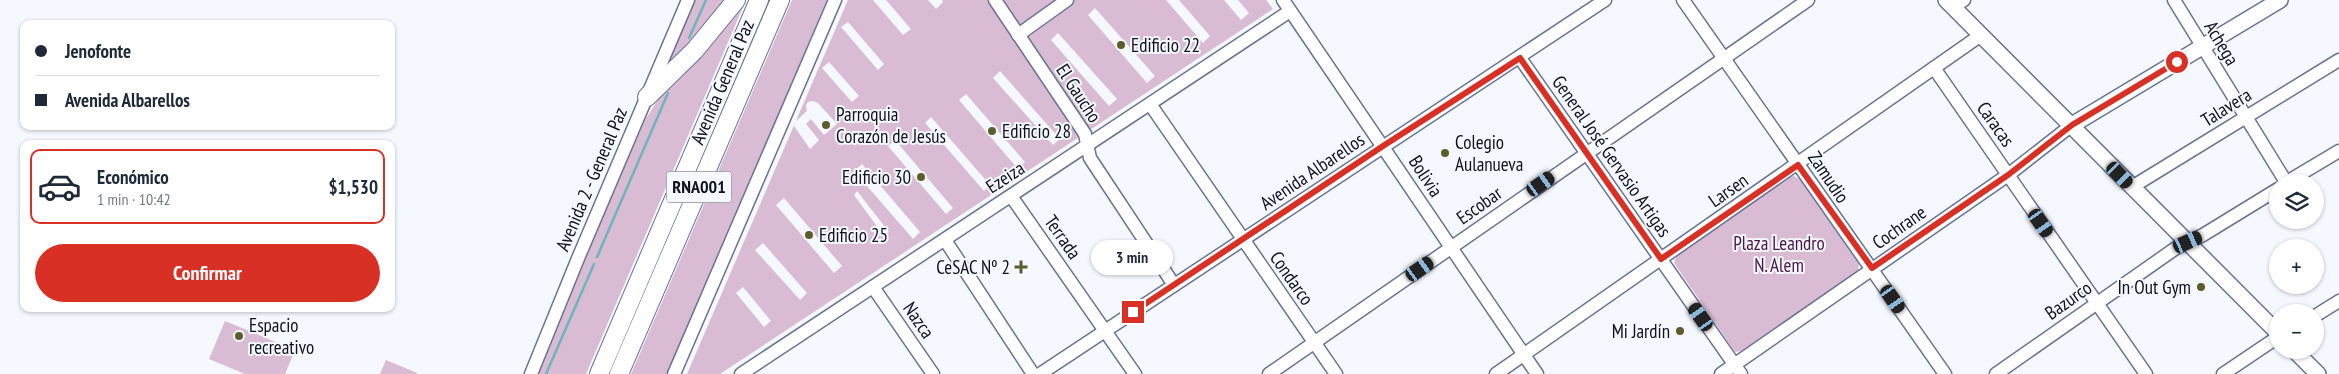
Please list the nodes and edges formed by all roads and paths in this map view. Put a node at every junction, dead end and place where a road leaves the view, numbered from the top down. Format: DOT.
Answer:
graph roads {
  1 [pos="688,0"];
  2 [pos="736,0"];
  3 [pos="759,0"];
  4 [pos="780,0"];
  5 [pos="834,0"];
  6 [pos="996,0"];
  7 [pos="1067,0"];
  8 [pos="1282,0"];
  9 [pos="1605,0"];
  10 [pos="1683,0"];
  11 [pos="1808,0"];
  12 [pos="2174,0"];
  13 [pos="2280,0"];
  14 [pos="1954,2"];
  15 [pos="1290,11"];
  16 [pos="1018,35"];
  17 [pos="1981,35"];
  18 [pos="2202,47"];
  19 [pos="1520,58"];
  20 [pos="1725,59"];
  21 [pos="2339,60"];
  22 [pos="1934,68"];
  23 [pos="646,97"];
  24 [pos="1150,104"];
  25 [pos="2246,117"];
  26 [pos="2072,125"];
  27 [pos="1088,145"];
  28 [pos="1383,146"];
  29 [pos="2339,151"];
  30 [pos="1587,152"];
  31 [pos="1798,165"];
  32 [pos="2282,174"];
  33 [pos="2300,174"];
  34 [pos="2008,175"];
  35 [pos="2132,187"];
  36 [pos="2269,195"];
  37 [pos="1011,196"];
  38 [pos="945,240"];
  39 [pos="1242,240"];
  40 [pos="2188,242"];
  41 [pos="1450,248"];
  42 [pos="1661,259"];
  43 [pos="1872,268"];
  44 [pos="1174,285"];
  45 [pos="873,287"];
  46 [pos="2339,301"];
  47 [pos="2098,303"];
  48 [pos="2324,310"];
  49 [pos="2269,324"];
  50 [pos="1105,331"];
  51 [pos="1315,342"];
  52 [pos="2269,343"];
  53 [pos="1524,354"];
  54 [pos="2303,359"];
  55 [pos="1738,369"];
  56 [pos="531,374"];
  57 [pos="598,374"];
  58 [pos="619,374"];
  59 [pos="674,374"];
  60 [pos="741,374"];
  61 [pos="933,374"];
  62 [pos="1033,374"];
  63 [pos="1040,374"];
  64 [pos="1135,374"];
  65 [pos="1270,374"];
  66 [pos="1336,374"];
  67 [pos="1496,374"];
  68 [pos="1537,374"];
  69 [pos="1721,374"];
  70 [pos="1945,374"];
  71 [pos="1996,374"];
  72 [pos="2146,374"];
  73 [pos="2223,374"];
  74 [pos="2318,374"];
  1 -- 23 [label="street, Avenida 2 - General Paz"];
  2 -- 23 [label="highway"];
  3 -- 57 [label="highway, Avenida General Paz / RNA001"];
  4 -- 58 [label="highway, Avenida General Paz / RNA001"];
  5 -- 59 [label="street"];
  6 -- 16 [label="street, El Gaucho"];
  7 -- 16 [label="street"];
  8 -- 15 [label="street, Bolivia"];
  9 -- 19 [label="street, Avenida Albarellos"];
  10 -- 20 [label="street, Zamudio"];
  11 -- 20 [label="street, Escobar"];
  12 -- 18 [label="street, Achega"];
  13 -- 18 [label="main road"];
  14 -- 17 [label="main road"];
  15 -- 24 [label="street, Ezeiza"];
  15 -- 28 [label="street, Bolivia"];
  16 -- 27 [label="street, El Gaucho"];
  17 -- 22 [label="street, Larsen"];
  17 -- 26 [label="main road"];
  18 -- 25 [label="street, Achega"];
  18 -- 26 [label="main road"];
  19 -- 28 [label="street, Avenida Albarellos"];
  19 -- 30 [label="street, General José Gervasio Artigas"];
  20 -- 30 [label="street, Escobar"];
  20 -- 31 [label="street, Zamudio"];
  21 -- 25 [label="street, Talavera"];
  22 -- 31 [label="street, Larsen"];
  22 -- 34 [label="street, Caracas"];
  23 -- 56 [label="street, Avenida 2 - General Paz"];
  24 -- 27 [label="street, Ezeiza"];
  24 -- 39 [label="street, Condarco"];
  25 -- 32 [label="street, Achega"];
  25 -- 35 [label="street, Talavera"];
  26 -- 34 [label="street, Cochrane"];
  26 -- 35 [label="main road"];
  27 -- 37 [label="street, Ezeiza"];
  27 -- 44 [label="street, El Gaucho"];
  28 -- 39 [label="street, Avenida Albarellos"];
  28 -- 41 [label="street, Bolivia"];
  29 -- 33 [label="street"];
  30 -- 41 [label="street, Escobar"];
  30 -- 42 [label="street, General José Gervasio Artigas"];
  31 -- 42 [label="street, Larsen"];
  31 -- 43 [label="street, Zamudio"];
  34 -- 43 [label="street, Cochrane"];
  34 -- 47 [label="street, Caracas"];
  35 -- 40 [label="main road"];
  36 -- 40 [label="street, Bazurco"];
  37 -- 38 [label="street, Ezeiza"];
  37 -- 50 [label="street, Terrada"];
  38 -- 45 [label="street, Ezeiza"];
  38 -- 62 [label="street"];
  39 -- 44 [label="street, Avenida Albarellos"];
  39 -- 51 [label="street, Condarco"];
  40 -- 47 [label="street, Bazurco"];
  40 -- 49 [label="main road"];
  41 -- 51 [label="street, Escobar"];
  41 -- 53 [label="street, Bolivia"];
  42 -- 53 [label="street, Larsen"];
  42 -- 55 [label="street, General José Gervasio Artigas"];
  43 -- 55 [label="street, Cochrane"];
  43 -- 70 [label="street, Zamudio"];
  44 -- 50 [label="street, Avenida Albarellos"];
  45 -- 60 [label="street, Ezeiza"];
  45 -- 61 [label="street, Nazca"];
  46 -- 48 [label="street"];
  47 -- 71 [label="street, Bazurco"];
  47 -- 72 [label="street, Caracas"];
  50 -- 63 [label="street, Avenida Albarellos"];
  50 -- 64 [label="street, Terrada"];
  51 -- 65 [label="street, Escobar"];
  51 -- 66 [label="street, Condarco"];
  52 -- 73 [label="street"];
  53 -- 67 [label="street, Larsen"];
  53 -- 68 [label="street, Bolivia"];
  54 -- 74 [label="main road"];
  55 -- 69 [label="street, Cochrane"];
}
